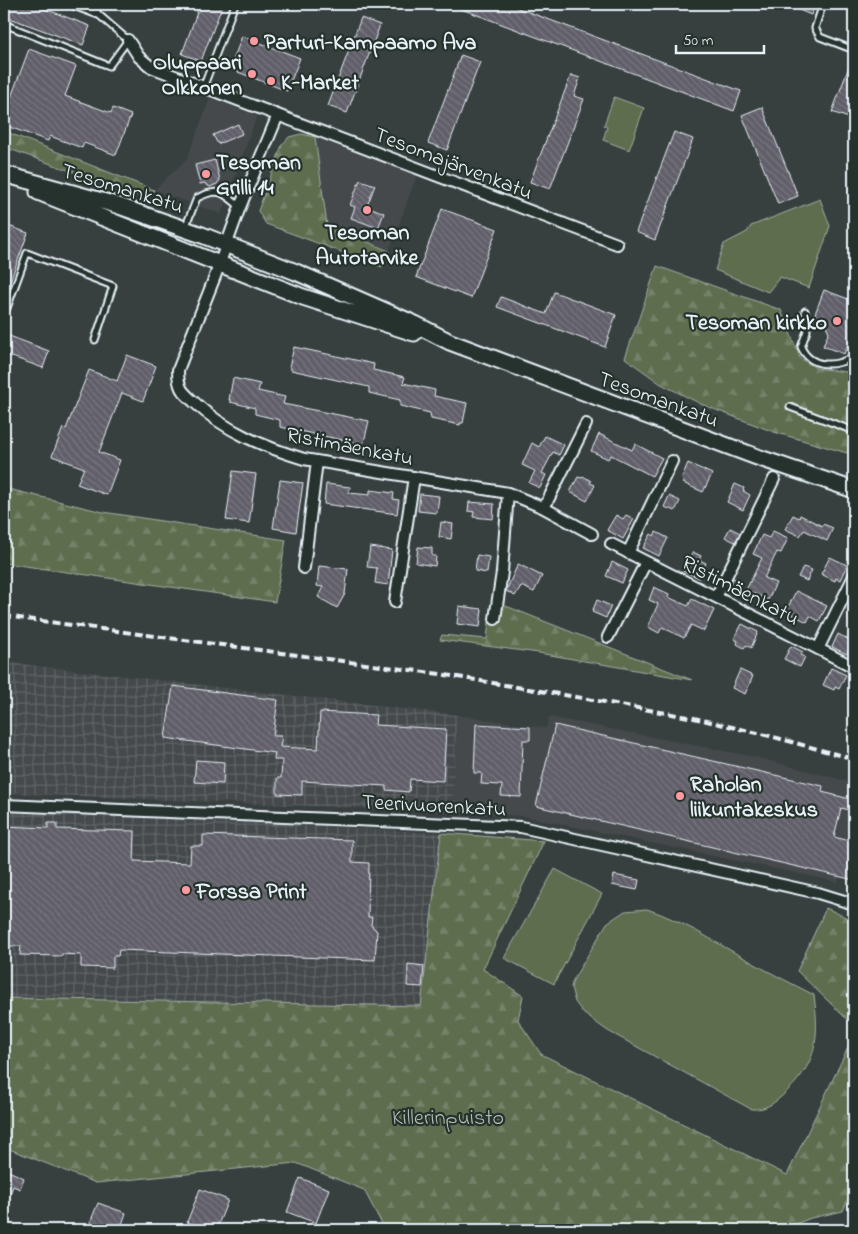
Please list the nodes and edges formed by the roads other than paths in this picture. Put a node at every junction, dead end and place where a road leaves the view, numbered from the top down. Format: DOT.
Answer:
graph roads {
  1 [pos="68,4"];
  2 [pos="92,4"];
  3 [pos="235,4"];
  4 [pos="823,4"];
  5 [pos="99,15"];
  6 [pos="4,24"];
  7 [pos="128,40"];
  8 [pos="854,50"];
  9 [pos="203,88"];
  10 [pos="278,116"];
  11 [pos="5,174"];
  12 [pos="240,207"];
  13 [pos="185,229"];
  14 [pos="226,244"];
  15 [pos="617,244"];
  16 [pos="218,264"];
  17 [pos="7,308"];
  18 [pos="805,311"];
  19 [pos="95,340"];
  20 [pos="450,342"];
  21 [pos="854,356"];
  22 [pos="790,407"];
  23 [pos="586,424"];
  24 [pos="854,431"];
  25 [pos="672,460"];
  26 [pos="317,461"];
  27 [pos="414,477"];
  28 [pos="774,480"];
  29 [pos="854,490"];
  30 [pos="508,493"];
  31 [pos="544,508"];
  32 [pos="592,534"];
  33 [pos="611,544"];
  34 [pos="628,553"];
  35 [pos="646,562"];
  36 [pos="304,568"];
  37 [pos="854,576"];
  38 [pos="716,597"];
  39 [pos="395,602"];
  40 [pos="495,619"];
  41 [pos="608,637"];
  42 [pos="818,649"];
  43 [pos="854,667"];
  44 [pos="4,805"];
  45 [pos="854,904"];
  1 -- 5 [label="lane"];
  2 -- 5 [label="lane"];
  3 -- 9 [label="lane"];
  4 -- 8 [label="lane"];
  5 -- 7 [label="lane"];
  6 -- 7 [label="lane"];
  7 -- 9 [label="street, Tesomajärvenkatu"];
  9 -- 10 [label="street, Tesomajärvenkatu"];
  10 -- 12 [label="street"];
  10 -- 15 [label="street, Tesomajärvenkatu"];
  11 -- 13 [label="main road, Tesomankatu"];
  11 -- 16 [label="main road, Tesomankatu"];
  12 -- 13 [label="lane"];
  12 -- 14 [label="street"];
  13 -- 14 [label="main road, Tesomankatu"];
  14 -- 16 [label="street"];
  14 -- 20 [label="main road, Tesomankatu"];
  16 -- 20 [label="main road, Tesomankatu"];
  16 -- 26 [label="street, Ristimäenkatu"];
  17 -- 19 [label="lane"];
  18 -- 21 [label="lane"];
  20 -- 29 [label="main road, Tesomankatu"];
  22 -- 24 [label="lane"];
  23 -- 31 [label="street"];
  25 -- 34 [label="street"];
  26 -- 27 [label="street, Ristimäenkatu"];
  26 -- 36 [label="street"];
  27 -- 30 [label="street, Ristimäenkatu"];
  27 -- 39 [label="street"];
  28 -- 38 [label="street"];
  30 -- 31 [label="street, Ristimäenkatu"];
  30 -- 40 [label="street"];
  31 -- 32 [label="street, Ristimäenkatu"];
  33 -- 34 [label="street, Ristimäenkatu"];
  34 -- 35 [label="street, Ristimäenkatu"];
  35 -- 38 [label="street, Ristimäenkatu"];
  35 -- 41 [label="street"];
  37 -- 42 [label="street"];
  38 -- 42 [label="street, Ristimäenkatu"];
  42 -- 43 [label="street, Ristimäenkatu"];
  44 -- 45 [label="street, Teerivuorenkatu"];
}
